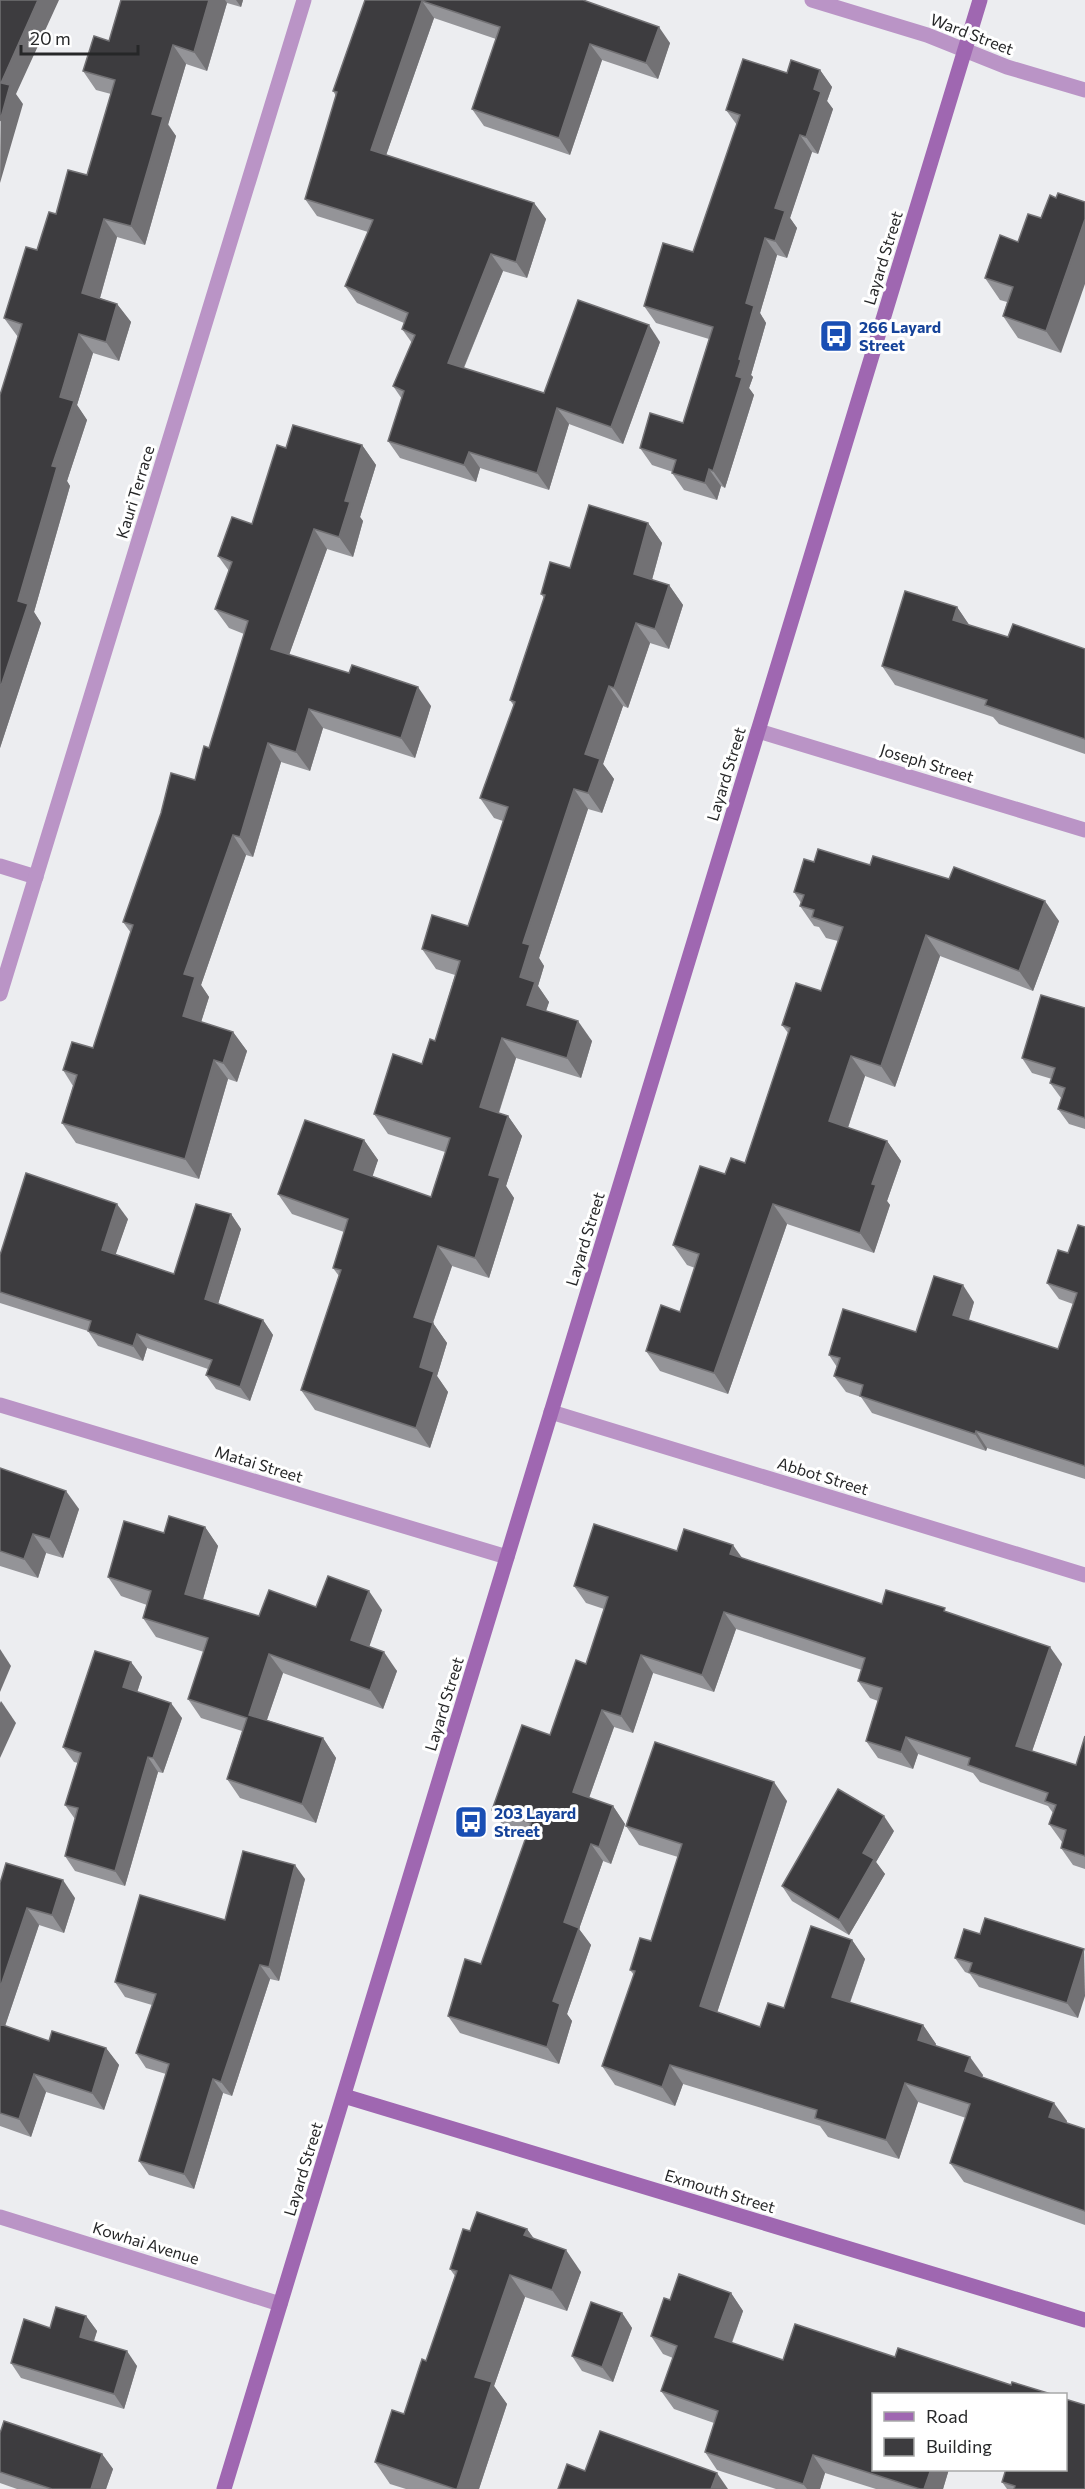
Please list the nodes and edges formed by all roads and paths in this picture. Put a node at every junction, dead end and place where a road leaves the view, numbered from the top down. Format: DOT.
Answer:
graph roads {
  1 [pos="304,0"];
  2 [pos="812,0"];
  3 [pos="980,0"];
  4 [pos="965,50"];
  5 [pos="1085,90"];
  6 [pos="758,731"];
  7 [pos="1085,830"];
  8 [pos="0,866"];
  9 [pos="36,877"];
  10 [pos="0,994"];
  11 [pos="0,1405"];
  12 [pos="551,1412"];
  13 [pos="507,1557"];
  14 [pos="1085,1575"];
  15 [pos="344,2096"];
  16 [pos="0,2217"];
  17 [pos="280,2304"];
  18 [pos="1085,2320"];
  19 [pos="224,2489"];
  1 -- 9 [label="street, Kauri Terrace"];
  2 -- 4 [label="street, Ward Street"];
  3 -- 4 [label="street, Layard Street"];
  4 -- 5 [label="street, Ward Street"];
  4 -- 6 [label="street, Layard Street"];
  6 -- 7 [label="street, Joseph Street"];
  6 -- 12 [label="street, Layard Street"];
  8 -- 9 [label="street"];
  9 -- 10 [label="street, Kauri Terrace"];
  11 -- 13 [label="street, Matai Street"];
  12 -- 13 [label="street, Layard Street"];
  12 -- 14 [label="street, Abbot Street"];
  13 -- 15 [label="street, Layard Street"];
  15 -- 17 [label="street, Layard Street"];
  15 -- 18 [label="street, Exmouth Street"];
  16 -- 17 [label="street, Kowhai Avenue"];
  17 -- 19 [label="street, Layard Street"];
}
